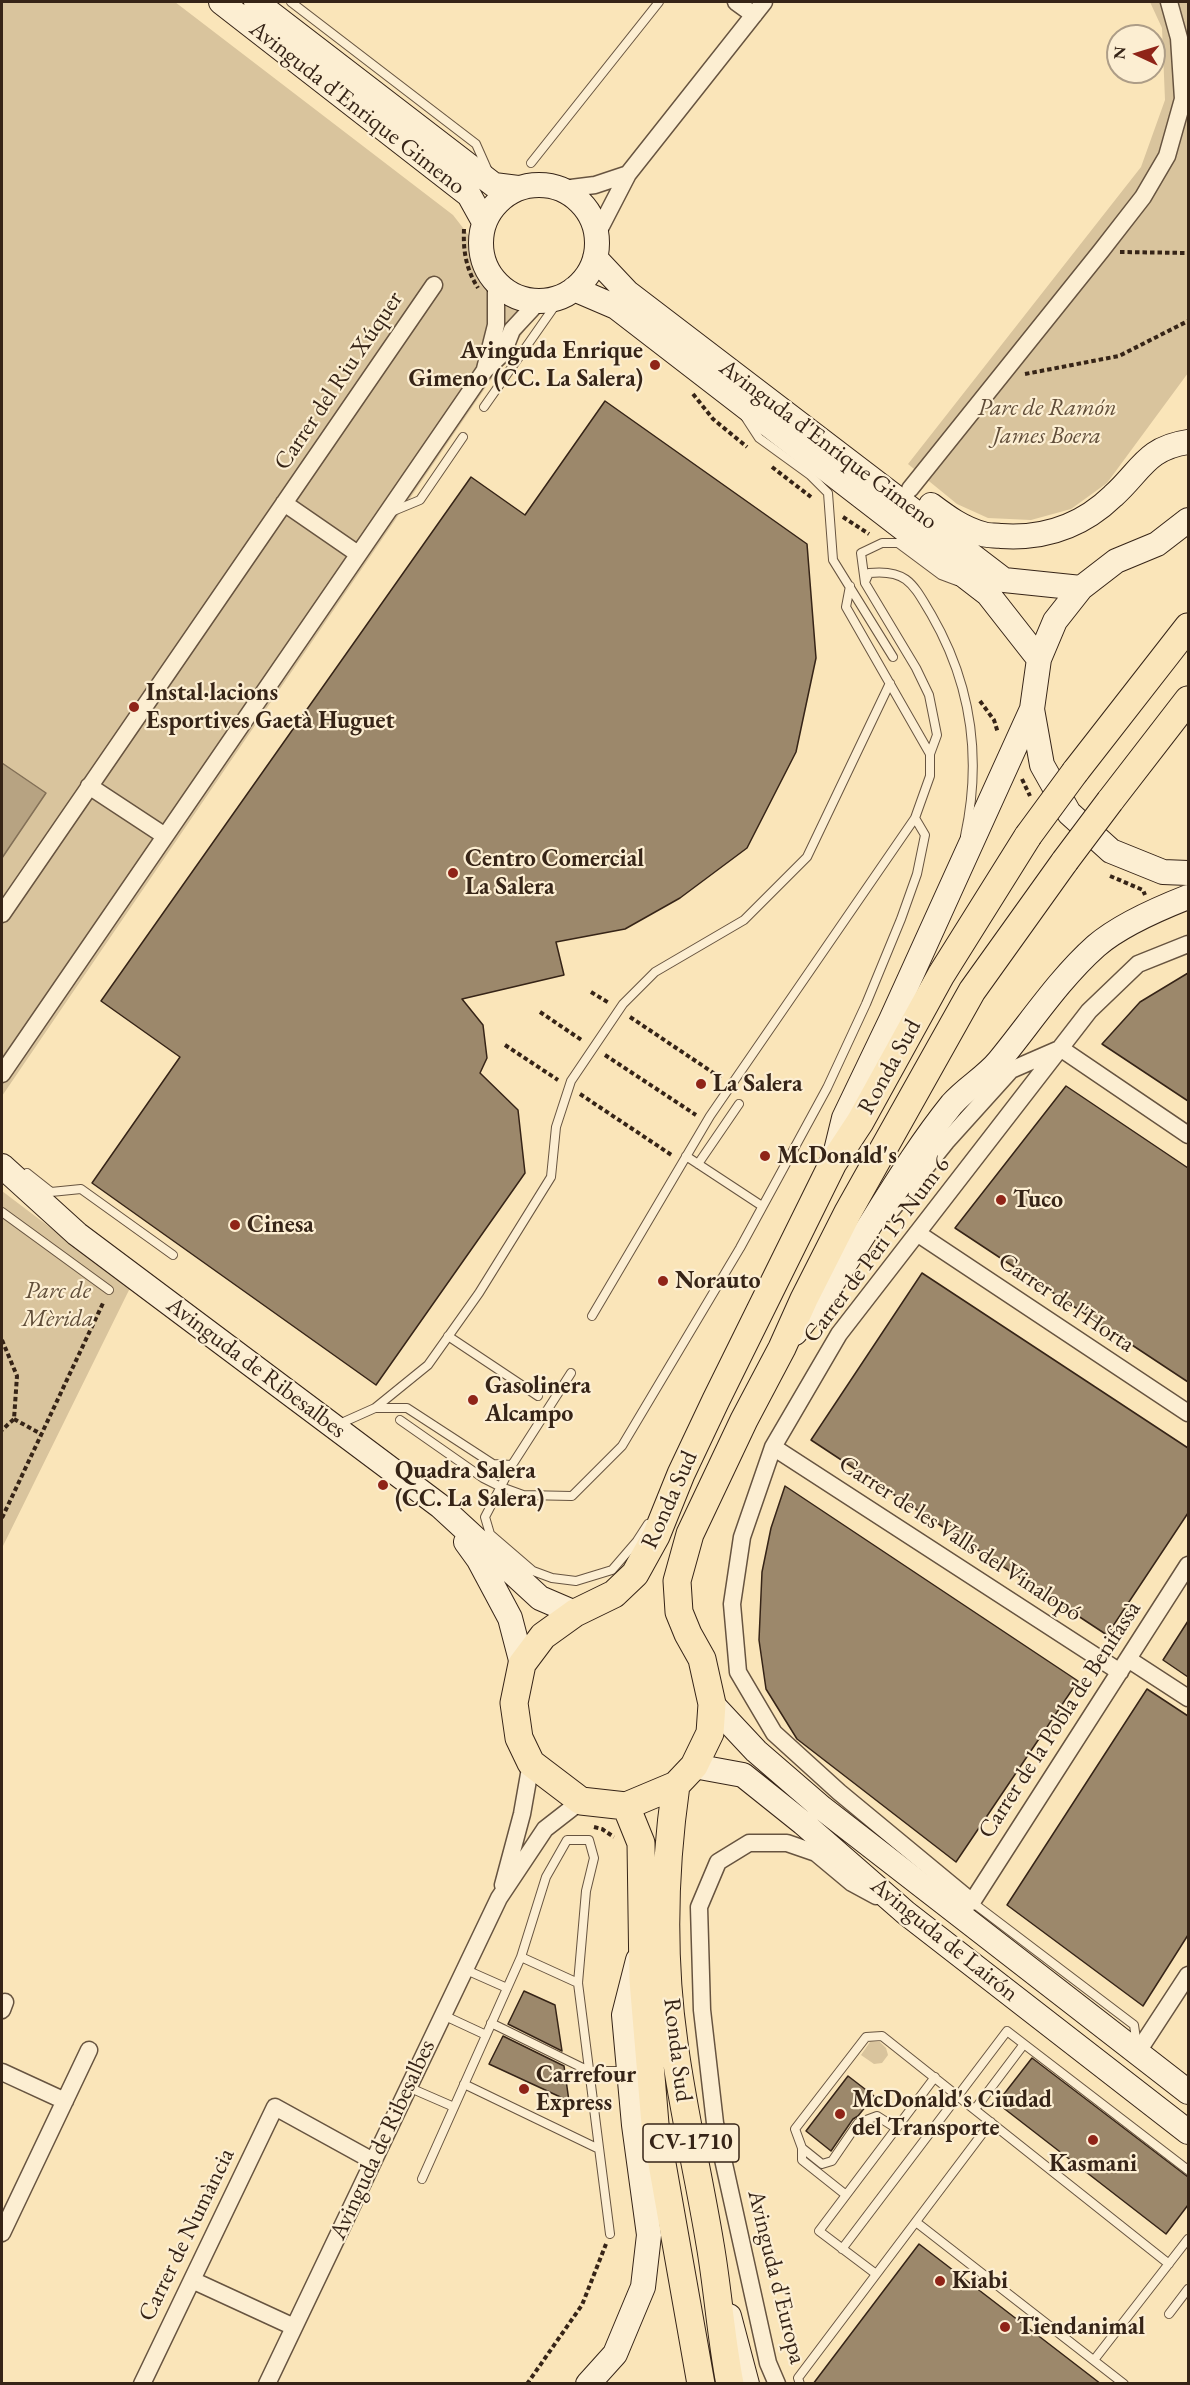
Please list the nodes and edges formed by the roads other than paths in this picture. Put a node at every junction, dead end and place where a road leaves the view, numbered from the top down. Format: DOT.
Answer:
graph roads {
  1 [pos="221,2"];
  2 [pos="256,2"];
  3 [pos="291,2"];
  4 [pos="659,2"];
  5 [pos="736,2"];
  6 [pos="764,2"];
  7 [pos="1169,2"];
  8 [pos="753,15"];
  9 [pos="531,163"];
  10 [pos="628,174"];
  11 [pos="506,187"];
  12 [pos="563,189"];
  13 [pos="484,222"];
  14 [pos="597,234"];
  15 [pos="595,258"];
  16 [pos="496,283"];
  17 [pos="434,285"];
  18 [pos="558,296"];
  19 [pos="485,370"];
  20 [pos="732,396"];
  21 [pos="484,408"];
  22 [pos="464,437"];
  23 [pos="1188,442"];
  24 [pos="858,468"];
  25 [pos="910,489"];
  26 [pos="284,503"];
  27 [pos="386,515"];
  28 [pos="1188,520"];
  29 [pos="1188,542"];
  30 [pos="1157,544"];
  31 [pos="358,554"];
  32 [pos="865,583"];
  33 [pos="850,586"];
  34 [pos="1081,588"];
  35 [pos="988,594"];
  36 [pos="1188,627"];
  37 [pos="893,657"];
  38 [pos="1039,659"];
  39 [pos="890,683"];
  40 [pos="1188,700"];
  41 [pos="1032,709"];
  42 [pos="930,754"];
  43 [pos="89,786"];
  44 [pos="915,818"];
  45 [pos="165,836"];
  46 [pos="1188,873"];
  47 [pos="1188,897"];
  48 [pos="944,901"];
  49 [pos="2,914"];
  50 [pos="1188,944"];
  51 [pos="1060,1048"];
  52 [pos="2,1074"];
  53 [pos="740,1104"];
  54 [pos="1188,1135"];
  55 [pos="2,1155"];
  56 [pos="684,1159"];
  57 [pos="833,1163"];
  58 [pos="699,1164"];
  59 [pos="6,1176"];
  60 [pos="40,1184"];
  61 [pos="762,1206"];
  62 [pos="2,1212"];
  63 [pos="917,1233"];
  64 [pos="858,1245"];
  65 [pos="173,1255"];
  66 [pos="109,1290"];
  67 [pos="592,1316"];
  68 [pos="448,1336"];
  69 [pos="782,1348"];
  70 [pos="571,1373"];
  71 [pos="538,1396"];
  72 [pos="375,1408"];
  73 [pos="1188,1413"];
  74 [pos="400,1420"];
  75 [pos="334,1426"];
  76 [pos="773,1447"];
  77 [pos="512,1465"];
  78 [pos="681,1474"];
  79 [pos="501,1487"];
  80 [pos="440,1506"];
  81 [pos="1188,1565"];
  82 [pos="575,1614"];
  83 [pos="522,1664"];
  84 [pos="1124,1666"];
  85 [pos="738,1672"];
  86 [pos="1188,1698"];
  87 [pos="712,1704"];
  88 [pos="531,1763"];
  89 [pos="694,1766"];
  90 [pos="676,1785"];
  91 [pos="581,1802"];
  92 [pos="626,1806"];
  93 [pos="946,1891"];
  94 [pos="499,1898"];
  95 [pos="972,1902"];
  96 [pos="906,1913"];
  97 [pos="641,1946"];
  98 [pos="521,1957"];
  99 [pos="464,1969"];
  100 [pos="1188,1975"];
  101 [pos="579,1983"];
  102 [pos="507,1988"];
  103 [pos="442,2015"];
  104 [pos="491,2023"];
  105 [pos="486,2035"];
  106 [pos="1024,2044"];
  107 [pos="89,2050"];
  108 [pos="1137,2053"];
  109 [pos="590,2071"];
  110 [pos="628,2071"];
  111 [pos="2,2072"];
  112 [pos="935,2077"];
  113 [pos="464,2084"];
  114 [pos="408,2087"];
  115 [pos="1188,2092"];
  116 [pos="958,2096"];
  117 [pos="65,2101"];
  118 [pos="454,2107"];
  119 [pos="975,2109"];
  120 [pos="991,2122"];
  121 [pos="896,2128"];
  122 [pos="1188,2132"];
  123 [pos="802,2148"];
  124 [pos="599,2149"];
  125 [pos="373,2161"];
  126 [pos="1188,2170"];
  127 [pos="422,2179"];
  128 [pos="846,2195"];
  129 [pos="916,2222"];
  130 [pos="2,2234"];
  131 [pos="610,2234"];
  132 [pos="1188,2239"];
  133 [pos="710,2244"];
  134 [pos="842,2249"];
  135 [pos="1169,2264"];
  136 [pos="876,2274"];
  137 [pos="192,2280"];
  138 [pos="1188,2289"];
  139 [pos="1169,2314"];
  140 [pos="294,2327"];
  141 [pos="1094,2360"];
  142 [pos="143,2383"];
  143 [pos="267,2384"];
  144 [pos="588,2384"];
  145 [pos="701,2384"];
  146 [pos="729,2384"];
  147 [pos="747,2384"];
  148 [pos="777,2384"];
  149 [pos="800,2384"];
  150 [pos="1124,2384"];
  1 -- 13 [label="main road, Avinguda d'Enrique Gimeno"];
  2 -- 11 [label="main road, Avinguda d'Enrique Gimeno"];
  3 -- 11 [label="lane"];
  4 -- 9 [label="lane"];
  5 -- 8 [label="street"];
  6 -- 8 [label="street"];
  7 -- 25 [label="street"];
  8 -- 10 [label="street"];
  10 -- 12 [label="street"];
  10 -- 14 [label="street"];
  11 -- 12 [label="main road"];
  11 -- 13 [label="main road"];
  12 -- 14 [label="main road"];
  13 -- 16 [label="main road"];
  14 -- 15 [label="main road"];
  15 -- 18 [label="main road"];
  15 -- 24 [label="main road, Avinguda d'Enrique Gimeno"];
  16 -- 18 [label="main road"];
  16 -- 19 [label="street"];
  17 -- 26 [label="street, Carrer del Riu Xúquer"];
  18 -- 19 [label="street"];
  18 -- 20 [label="main road, Avinguda d'Enrique Gimeno"];
  18 -- 21 [label="lane"];
  19 -- 27 [label="street"];
  20 -- 33 [label="lane"];
  20 -- 35 [label="main road, Avinguda d'Enrique Gimeno"];
  22 -- 27 [label="lane"];
  23 -- 25 [label="main road"];
  24 -- 25 [label="main road"];
  24 -- 34 [label="main road, Avinguda d'Enrique Gimeno"];
  26 -- 31 [label="street, Carrer del Riu Xúquer"];
  26 -- 43 [label="street, Carrer del Riu Xúquer"];
  27 -- 31 [label="street"];
  28 -- 30 [label="main road"];
  29 -- 30 [label="main road"];
  30 -- 34 [label="main road"];
  31 -- 45 [label="street"];
  32 -- 35 [label="lane"];
  32 -- 42 [label="lane"];
  32 -- 48 [label="lane"];
  33 -- 37 [label="lane"];
  33 -- 39 [label="lane"];
  34 -- 38 [label="main road"];
  35 -- 38 [label="main road, Avinguda d'Enrique Gimeno"];
  36 -- 57 [label="main road, Ronda Sud, bridge"];
  38 -- 41 [label="main road"];
  39 -- 42 [label="lane"];
  39 -- 68 [label="lane"];
  40 -- 69 [label="main road, Ronda Sud, bridge"];
  41 -- 46 [label="main road"];
  41 -- 48 [label="main road"];
  42 -- 44 [label="lane"];
  43 -- 45 [label="street"];
  43 -- 49 [label="street, Carrer del Riu Xúquer"];
  44 -- 56 [label="lane"];
  44 -- 61 [label="lane"];
  45 -- 52 [label="street"];
  47 -- 64 [label="main road"];
  48 -- 57 [label="main road"];
  50 -- 51 [label="street"];
  51 -- 54 [label="street"];
  51 -- 63 [label="street, Carrer de Peri 15 Num 6"];
  51 -- 64 [label="street"];
  53 -- 58 [label="lane"];
  55 -- 60 [label="lane"];
  56 -- 58 [label="lane"];
  56 -- 67 [label="lane"];
  57 -- 78 [label="main road, Ronda Sud"];
  58 -- 61 [label="lane"];
  59 -- 60 [label="lane"];
  59 -- 75 [label="main road, Avinguda de Ribesalbes"];
  60 -- 65 [label="lane"];
  61 -- 79 [label="lane"];
  62 -- 66 [label="lane"];
  63 -- 73 [label="street, Carrer de l'Horta"];
  63 -- 76 [label="street, Carrer de Peri 15 Num 6"];
  64 -- 69 [label="main road"];
  68 -- 71 [label="lane"];
  68 -- 72 [label="lane"];
  69 -- 87 [label="main road, Ronda Sud"];
  70 -- 77 [label="lane"];
  72 -- 75 [label="lane"];
  72 -- 77 [label="lane"];
  74 -- 79 [label="lane"];
  75 -- 80 [label="main road, Avinguda de Ribesalbes"];
  76 -- 84 [label="street, Carrer de les Valls del Vinalopó"];
  76 -- 85 [label="street, Carrer de Peri 15 Num 6"];
  77 -- 79 [label="lane"];
  78 -- 79 [label="lane"];
  78 -- 82 [label="main road, Ronda Sud"];
  80 -- 82 [label="main road, Avinguda de Ribesalbes"];
  80 -- 83 [label="main road, Avinguda de Ribesalbes"];
  81 -- 84 [label="street, Carrer de la Pobla de Benifassà"];
  82 -- 83 [label="main road, Ronda Sud"];
  83 -- 88 [label="main road"];
  84 -- 86 [label="street, Carrer de les Valls del Vinalopó"];
  84 -- 95 [label="street, Carrer de la Pobla de Benifassà"];
  85 -- 93 [label="street, Avinguda de Lairón"];
  87 -- 89 [label="main road"];
  87 -- 93 [label="main road, Avinguda de Lairón"];
  88 -- 91 [label="main road"];
  88 -- 94 [label="street, Avinguda de Ribesalbes"];
  89 -- 90 [label="main road"];
  89 -- 96 [label="main road, Avinguda de Lairón"];
  90 -- 92 [label="main road"];
  90 -- 133 [label="main road, Ronda Sud / CV-1710"];
  91 -- 92 [label="main road"];
  91 -- 94 [label="street, Avinguda de Ribesalbes"];
  92 -- 97 [label="main road, Ronda Sud / CV-1710"];
  93 -- 95 [label="street, Avinguda de Lairón"];
  93 -- 108 [label="main road, Avinguda de Lairón"];
  94 -- 99 [label="street, Avinguda de Ribesalbes"];
  95 -- 108 [label="lane"];
  96 -- 122 [label="main road, Avinguda de Lairón"];
  96 -- 148 [label="street, Avinguda d'Europa"];
  97 -- 110 [label="main road"];
  97 -- 145 [label="main road, Ronda Sud / CV-1710"];
  98 -- 101 [label="lane"];
  98 -- 101 [label="lane"];
  98 -- 102 [label="lane"];
  99 -- 102 [label="lane"];
  99 -- 103 [label="street, Avinguda de Ribesalbes"];
  100 -- 108 [label="street"];
  101 -- 109 [label="lane"];
  102 -- 104 [label="lane"];
  103 -- 105 [label="lane"];
  103 -- 114 [label="street, Avinguda de Ribesalbes"];
  104 -- 105 [label="lane"];
  104 -- 109 [label="lane"];
  105 -- 113 [label="lane"];
  106 -- 116 [label="lane"];
  106 -- 119 [label="lane"];
  106 -- 126 [label="lane"];
  107 -- 117 [label="street"];
  108 -- 115 [label="main road, Avinguda de Lairón"];
  109 -- 110 [label="lane"];
  109 -- 124 [label="lane"];
  110 -- 144 [label="main road"];
  111 -- 117 [label="street"];
  112 -- 116 [label="lane"];
  112 -- 121 [label="lane"];
  112 -- 123 [label="lane"];
  113 -- 118 [label="lane"];
  113 -- 124 [label="lane"];
  114 -- 118 [label="lane"];
  114 -- 125 [label="street, Avinguda de Ribesalbes"];
  116 -- 119 [label="lane"];
  116 -- 134 [label="lane"];
  117 -- 130 [label="street"];
  118 -- 127 [label="lane"];
  119 -- 120 [label="lane"];
  120 -- 129 [label="lane"];
  120 -- 135 [label="lane"];
  121 -- 123 [label="lane"];
  121 -- 128 [label="lane"];
  123 -- 128 [label="lane"];
  124 -- 131 [label="lane"];
  125 -- 137 [label="street, Carrer de Numància"];
  125 -- 140 [label="street, Avinguda de Ribesalbes"];
  128 -- 134 [label="lane"];
  129 -- 136 [label="lane"];
  129 -- 141 [label="lane"];
  132 -- 135 [label="lane"];
  133 -- 146 [label="main road, Ronda Sud / CV-1710"];
  133 -- 147 [label="main road"];
  134 -- 136 [label="lane"];
  135 -- 141 [label="lane"];
  136 -- 149 [label="lane"];
  137 -- 140 [label="street"];
  137 -- 142 [label="street, Carrer de Numància"];
  138 -- 139 [label="lane"];
  140 -- 143 [label="street, Avinguda de Ribesalbes"];
  141 -- 150 [label="lane"];
}
